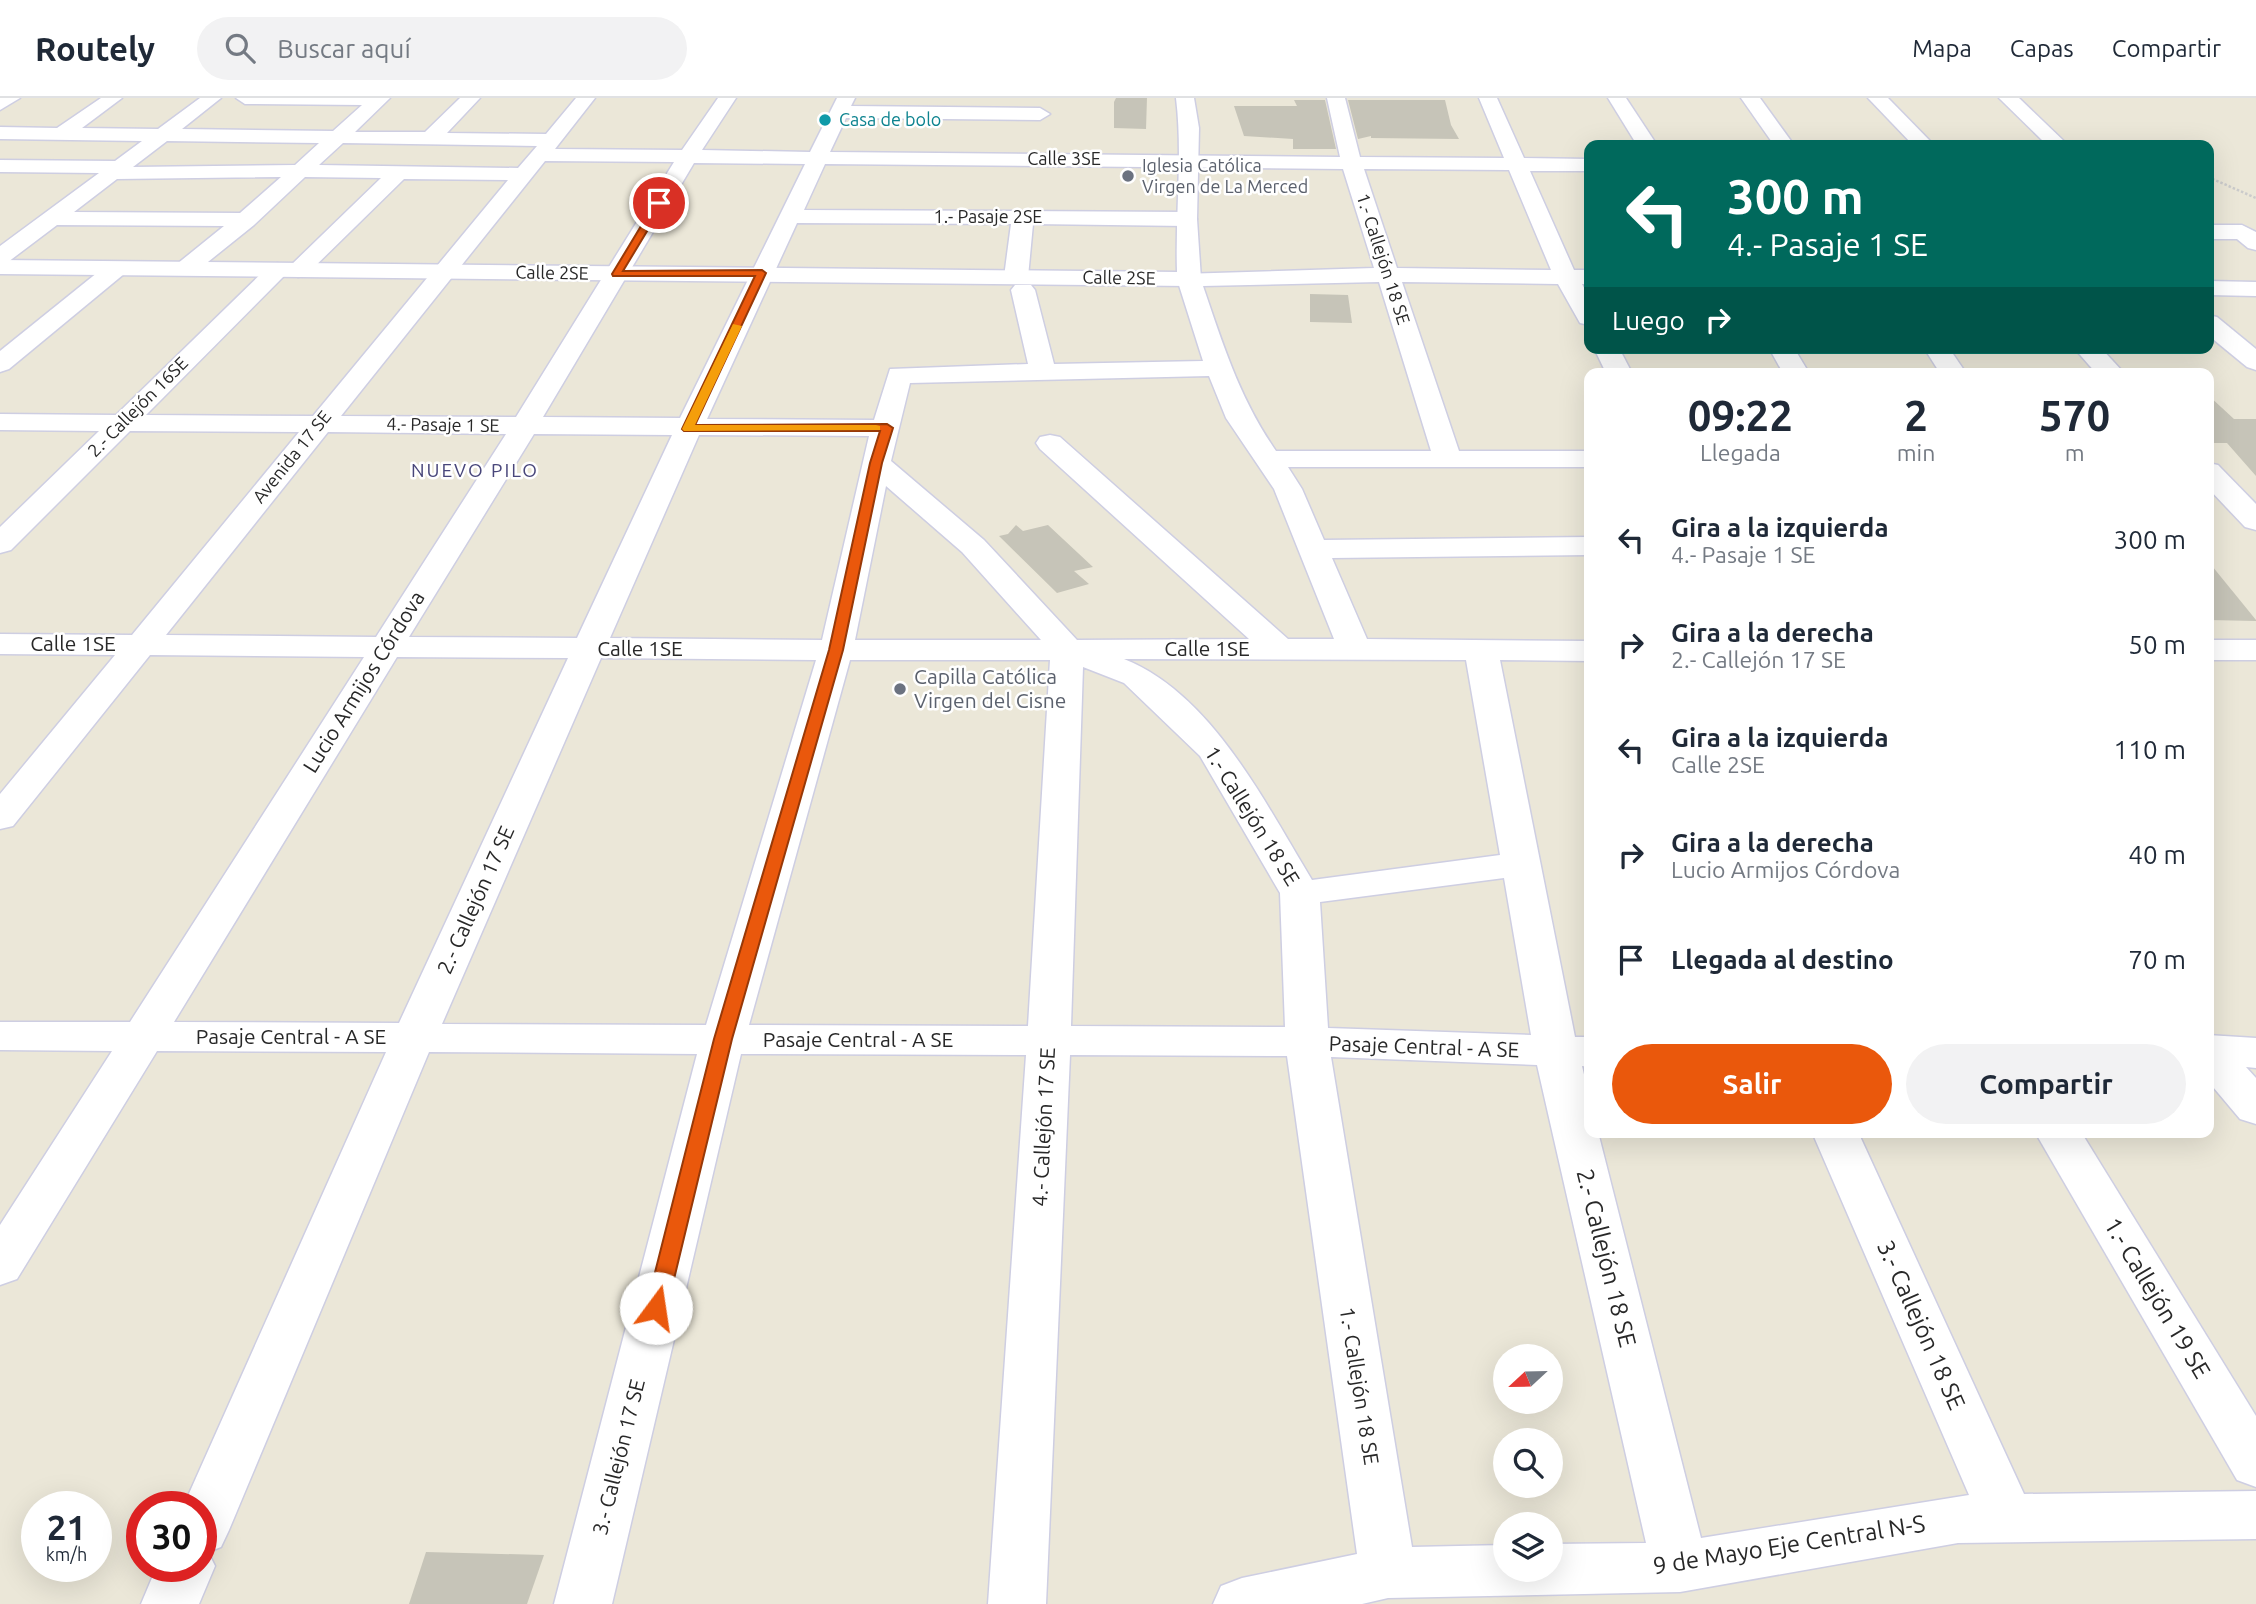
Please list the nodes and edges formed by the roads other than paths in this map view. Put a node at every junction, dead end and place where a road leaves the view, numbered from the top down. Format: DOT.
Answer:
graph roads {
  1 [pos="10,98"];
  2 [pos="113,98"];
  3 [pos="212,98"];
  4 [pos="244,98"];
  5 [pos="471,98"];
  6 [pos="586,98"];
  7 [pos="727,98"];
  8 [pos="1185,98"];
  9 [pos="1336,98"];
  10 [pos="1488,98"];
  11 [pos="1617,98"];
  12 [pos="1750,98"];
  13 [pos="1877,98"];
  14 [pos="2008,98"];
  15 [pos="380,99"];
  16 [pos="0,104"];
  17 [pos="843,105"];
  18 [pos="1042,106"];
  19 [pos="0,133"];
  20 [pos="61,134"];
  21 [pos="166,134"];
  22 [pos="337,136"];
  23 [pos="430,139"];
  24 [pos="1644,140"];
  25 [pos="1780,140"];
  26 [pos="1919,140"];
  27 [pos="2053,140"];
  28 [pos="537,156"];
  29 [pos="688,156"];
  30 [pos="820,156"];
  31 [pos="997,158"];
  32 [pos="1028,159"];
  33 [pos="1188,160"];
  34 [pos="1351,162"];
  35 [pos="1515,164"];
  36 [pos="1584,165"];
  37 [pos="4,169"];
  38 [pos="118,170"];
  39 [pos="300,171"];
  40 [pos="398,173"];
  41 [pos="790,216"];
  42 [pos="982,217"];
  43 [pos="1023,217"];
  44 [pos="55,218"];
  45 [pos="1186,219"];
  46 [pos="246,220"];
  47 [pos="2214,233"];
  48 [pos="2249,237"];
  49 [pos="0,257"];
  50 [pos="0,267"];
  51 [pos="117,269"];
  52 [pos="185,269"];
  53 [pos="288,270"];
  54 [pos="442,272"];
  55 [pos="762,273"];
  56 [pos="617,274"];
  57 [pos="1390,275"];
  58 [pos="1577,277"];
  59 [pos="1189,279"];
  60 [pos="1019,283"];
  61 [pos="2214,288"];
  62 [pos="2256,289"];
  63 [pos="1584,301"];
  64 [pos="2214,327"];
  65 [pos="2092,354"];
  66 [pos="2256,362"];
  67 [pos="0,364"];
  68 [pos="2106,368"];
  69 [pos="1217,369"];
  70 [pos="1043,373"];
  71 [pos="0,422"];
  72 [pos="122,422"];
  73 [pos="320,422"];
  74 [pos="524,427"];
  75 [pos="887,428"];
  76 [pos="688,429"];
  77 [pos="1051,443"];
  78 [pos="1268,459"];
  79 [pos="1448,459"];
  80 [pos="1584,459"];
  81 [pos="876,463"];
  82 [pos="2214,477"];
  83 [pos="2256,521"];
  84 [pos="0,544"];
  85 [pos="1584,546"];
  86 [pos="1313,549"];
  87 [pos="0,644"];
  88 [pos="142,645"];
  89 [pos="385,647"];
  90 [pos="590,648"];
  91 [pos="1068,649"];
  92 [pos="1279,649"];
  93 [pos="1355,649"];
  94 [pos="836,650"];
  95 [pos="1481,650"];
  96 [pos="2214,650"];
  97 [pos="2256,650"];
  98 [pos="1584,651"];
  99 [pos="0,817"];
  100 [pos="1522,864"];
  101 [pos="1300,893"];
  102 [pos="0,1036"];
  103 [pos="143,1036"];
  104 [pos="414,1037"];
  105 [pos="723,1039"];
  106 [pos="1049,1041"];
  107 [pos="1307,1042"];
  108 [pos="2214,1051"];
  109 [pos="1572,1052"];
  110 [pos="2256,1054"];
  111 [pos="2214,1058"];
  112 [pos="2256,1108"];
  113 [pos="1584,1109"];
  114 [pos="1590,1138"];
  115 [pos="1838,1138"];
  116 [pos="2062,1138"];
  117 [pos="0,1265"];
  118 [pos="2256,1464"];
  119 [pos="217,1494"];
  120 [pos="2256,1515"];
  121 [pos="2007,1517"];
  122 [pos="1681,1567"];
  123 [pos="1388,1573"];
  124 [pos="179,1582"];
  125 [pos="170,1604"];
  126 [pos="583,1604"];
  127 [pos="1017,1604"];
  128 [pos="1242,1604"];
  1 -- 16 [label="street"];
  2 -- 20 [label="street"];
  3 -- 21 [label="street"];
  4 -- 15 [label="street"];
  5 -- 23 [label="street"];
  6 -- 28 [label="street, Avenida 17 SE"];
  7 -- 29 [label="street, Lucio Armijos Córdova"];
  8 -- 33 [label="street"];
  9 -- 34 [label="street, 1.- Callejón 18 SE"];
  10 -- 35 [label="street"];
  11 -- 24 [label="street"];
  12 -- 25 [label="street"];
  13 -- 26 [label="street"];
  14 -- 27 [label="street"];
  15 -- 22 [label="street"];
  17 -- 18 [label="street"];
  17 -- 30 [label="street, 2.- Callejón 17 SE"];
  18 -- 32 [label="street"];
  19 -- 20 [label="street, Calle 3SE"];
  20 -- 21 [label="street, Calle 3SE"];
  21 -- 22 [label="street, Calle 3SE"];
  21 -- 38 [label="street"];
  22 -- 23 [label="street, Calle 3SE"];
  22 -- 39 [label="street"];
  23 -- 28 [label="street, Calle 3SE"];
  28 -- 29 [label="street, Calle 3SE"];
  28 -- 40 [label="street"];
  28 -- 54 [label="street, Avenida 17 SE"];
  29 -- 30 [label="street, Calle 3SE"];
  29 -- 56 [label="street, Lucio Armijos Córdova"];
  30 -- 31 [label="street, Calle 3SE"];
  30 -- 41 [label="street, 2.- Callejón 17 SE"];
  31 -- 32 [label="street, Calle 3SE"];
  31 -- 42 [label="street"];
  32 -- 33 [label="street, Calle 3SE"];
  33 -- 34 [label="street, Calle 3SE"];
  33 -- 45 [label="street"];
  34 -- 35 [label="street, Calle 3SE"];
  34 -- 57 [label="street, 1.- Callejón 18 SE"];
  35 -- 36 [label="street, Calle 3SE"];
  35 -- 58 [label="street"];
  37 -- 38 [label="street"];
  38 -- 39 [label="street"];
  38 -- 44 [label="street"];
  39 -- 40 [label="street"];
  39 -- 46 [label="street"];
  40 -- 53 [label="street, 2.- Callejón 16SE"];
  41 -- 42 [label="street, 1.- Pasaje 2SE"];
  41 -- 55 [label="street, 2.- Callejón 17 SE"];
  42 -- 43 [label="street, 1.- Pasaje 2SE"];
  43 -- 45 [label="street, 1.- Pasaje 2SE"];
  43 -- 60 [label="street"];
  44 -- 46 [label="street"];
  44 -- 49 [label="street"];
  45 -- 59 [label="street"];
  46 -- 52 [label="street"];
  47 -- 48 [label="street"];
  50 -- 51 [label="street, Calle 2SE"];
  51 -- 52 [label="street, Calle 2SE"];
  51 -- 67 [label="street"];
  52 -- 53 [label="street, Calle 2SE"];
  53 -- 54 [label="street, Calle 2SE"];
  53 -- 72 [label="street, 2.- Callejón 16SE"];
  54 -- 56 [label="street, Calle 2SE"];
  54 -- 73 [label="street, Avenida 17 SE"];
  55 -- 56 [label="street, Calle 2SE"];
  55 -- 60 [label="street, Calle 2SE"];
  55 -- 76 [label="street, 2.- Callejón 17 SE"];
  56 -- 74 [label="street, Lucio Armijos Córdova"];
  57 -- 58 [label="street, Calle 2SE"];
  57 -- 59 [label="street, Calle 2SE"];
  57 -- 79 [label="street, 1.- Callejón 18 SE"];
  58 -- 63 [label="street"];
  59 -- 60 [label="street, Calle 2SE"];
  59 -- 69 [label="street"];
  60 -- 70 [label="street"];
  61 -- 62 [label="street"];
  64 -- 66 [label="street"];
  65 -- 68 [label="street"];
  69 -- 70 [label="street"];
  69 -- 78 [label="street"];
  70 -- 75 [label="street, 3.- Callejón 17 SE"];
  71 -- 72 [label="street, 4.- Pasaje 1 SE"];
  72 -- 73 [label="street, 4.- Pasaje 1 SE"];
  72 -- 84 [label="street, 2.- Callejón 16SE"];
  73 -- 74 [label="street, 4.- Pasaje 1 SE"];
  73 -- 88 [label="street, Avenida 17 SE"];
  74 -- 76 [label="street, 4.- Pasaje 1 SE"];
  74 -- 89 [label="street, Lucio Armijos Córdova"];
  75 -- 76 [label="street, 4.- Pasaje 1 SE"];
  75 -- 81 [label="street, 3.- Callejón 17 SE"];
  76 -- 90 [label="street, 2.- Callejón 17 SE"];
  77 -- 92 [label="street"];
  78 -- 79 [label="street"];
  78 -- 86 [label="street"];
  79 -- 80 [label="street"];
  81 -- 91 [label="street, 1.- Callejón 18 SE"];
  81 -- 94 [label="street, 3.- Callejón 17 SE"];
  82 -- 83 [label="street"];
  85 -- 86 [label="street"];
  86 -- 93 [label="street"];
  87 -- 88 [label="street, Calle 1SE"];
  88 -- 89 [label="street, Calle 1SE"];
  88 -- 99 [label="street, Avenida 17 SE"];
  89 -- 90 [label="street, Calle 1SE"];
  89 -- 103 [label="street, Lucio Armijos Córdova"];
  90 -- 94 [label="street, Calle 1SE"];
  90 -- 104 [label="street, 2.- Callejón 17 SE"];
  91 -- 92 [label="street, Calle 1SE"];
  91 -- 94 [label="street, Calle 1SE"];
  91 -- 101 [label="street, 1.- Callejón 18 SE"];
  91 -- 106 [label="street, 4.- Callejón 17 SE"];
  92 -- 93 [label="street, Calle 1SE"];
  93 -- 95 [label="street, Calle 1SE"];
  94 -- 105 [label="street, 3.- Callejón 17 SE"];
  95 -- 98 [label="street, Calle 1SE"];
  95 -- 100 [label="street, 2.- Callejón 18 SE"];
  96 -- 97 [label="street"];
  100 -- 101 [label="street"];
  100 -- 109 [label="street, 2.- Callejón 18 SE"];
  101 -- 107 [label="street, 1.- Callejón 18 SE"];
  102 -- 103 [label="street, Pasaje Central - A SE"];
  103 -- 104 [label="street, Pasaje Central - A SE"];
  103 -- 117 [label="street, Lucio Armijos Córdova"];
  104 -- 105 [label="street, Pasaje Central - A SE"];
  104 -- 119 [label="street, 2.- Callejón 17 SE"];
  105 -- 106 [label="street, Pasaje Central - A SE"];
  105 -- 126 [label="street, 3.- Callejón 17 SE"];
  106 -- 107 [label="street, Pasaje Central - A SE"];
  106 -- 127 [label="street, 4.- Callejón 17 SE"];
  107 -- 109 [label="street, Pasaje Central - A SE"];
  107 -- 123 [label="street, 1.- Callejón 18 SE"];
  108 -- 110 [label="street"];
  109 -- 113 [label="street, 2.- Callejón 18 SE"];
  111 -- 112 [label="street"];
  114 -- 122 [label="street, 2.- Callejón 18 SE"];
  115 -- 121 [label="street, 3.- Callejón 18 SE"];
  116 -- 118 [label="street, 1.- Callejón 19 SE"];
  120 -- 121 [label="street, 9 de Mayo Eje Central N-S"];
  121 -- 122 [label="street, 9 de Mayo Eje Central N-S"];
  122 -- 123 [label="street, 9 de Mayo Eje Central N-S"];
  123 -- 128 [label="street, 9 de Mayo Eje Central N-S"];
  124 -- 125 [label="street"];
}
